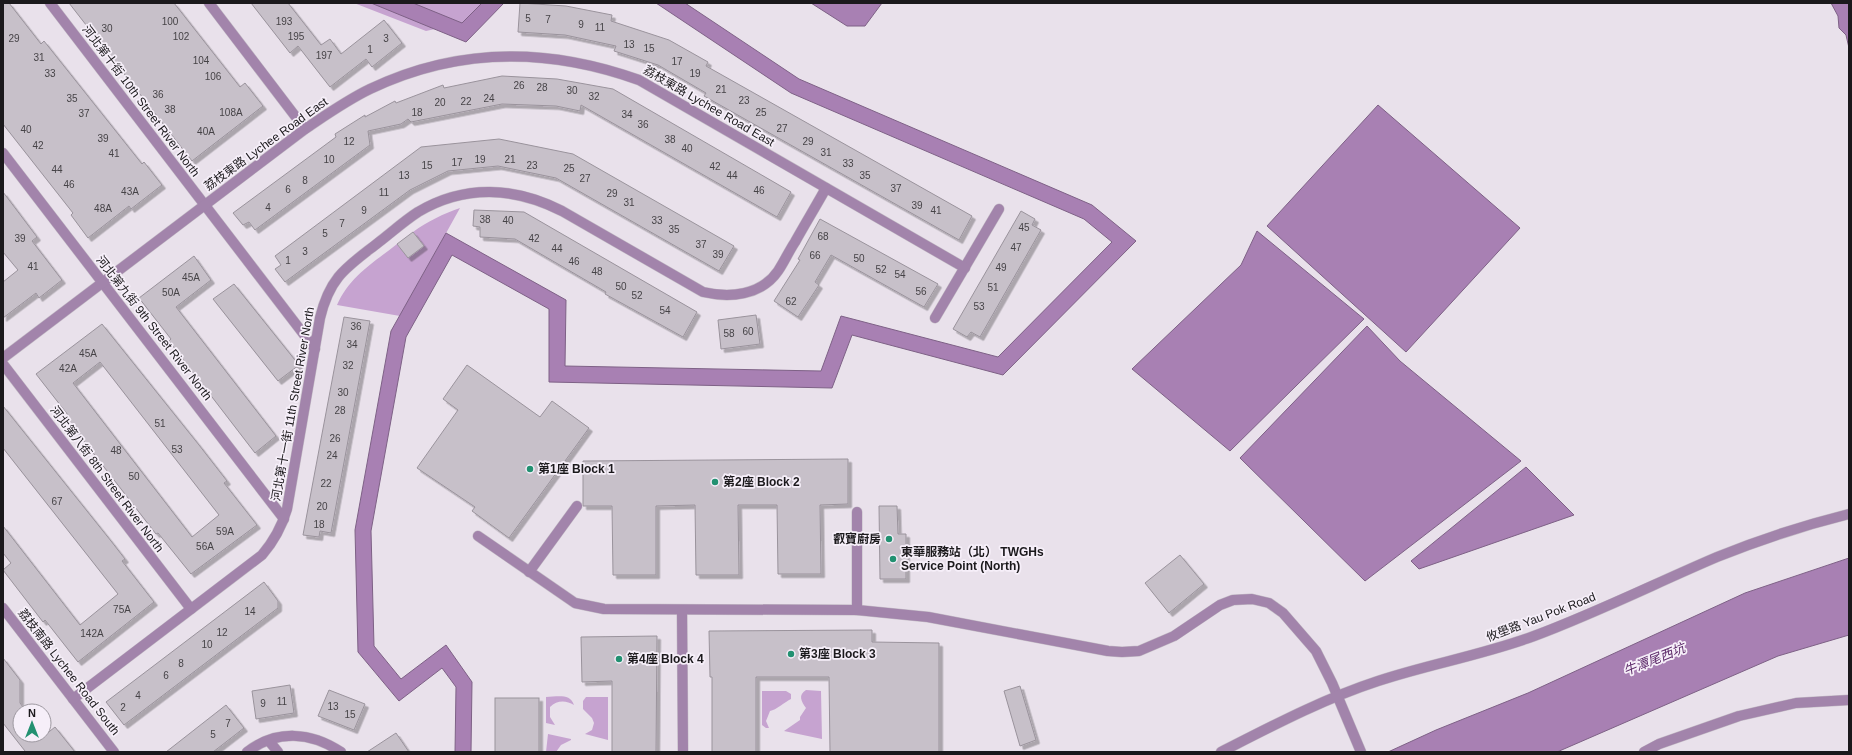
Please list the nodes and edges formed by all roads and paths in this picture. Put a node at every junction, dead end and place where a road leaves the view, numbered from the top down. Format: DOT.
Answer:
graph roads {
  1 [pos="50,3"];
  2 [pos="209,3"];
  3 [pos="305,129"];
  4 [pos="3,154"];
  5 [pos="826,188"];
  6 [pos="204,205"];
  7 [pos="999,209"];
  8 [pos="965,268"];
  9 [pos="102,282"];
  10 [pos="935,318"];
  11 [pos="315,349"];
  12 [pos="3,358"];
  13 [pos="3,364"];
  14 [pos="577,506"];
  15 [pos="857,512"];
  16 [pos="1849,514"];
  17 [pos="284,519"];
  18 [pos="478,536"];
  19 [pos="529,572"];
  20 [pos="3,608"];
  21 [pos="191,609"];
  22 [pos="682,610"];
  23 [pos="857,610"];
  24 [pos="1338,696"];
  25 [pos="73,699"];
  26 [pos="1849,700"];
  27 [pos="269,741"];
  28 [pos="114,752"];
  29 [pos="247,752"];
  30 [pos="278,752"];
  31 [pos="341,752"];
  32 [pos="683,752"];
  33 [pos="1221,752"];
  34 [pos="1361,752"];
  35 [pos="1644,752"];
  1 -- 6 [label="street, 河北第十街 10th Street River North"];
  2 -- 3 [label="street"];
  3 -- 5 [label="street, 荔枝東路 Lychee Road East"];
  3 -- 6 [label="street, 荔枝東路 Lychee Road East"];
  4 -- 9 [label="street, 河北第九街 9th Street River North"];
  5 -- 8 [label="street, 荔枝東路 Lychee Road East"];
  5 -- 11 [label="street, 河北第十一街 11th Street River North"];
  6 -- 9 [label="street, 荔枝東路 Lychee Road East"];
  6 -- 11 [label="street, 河北第十街 10th Street River North"];
  7 -- 8 [label="street"];
  8 -- 10 [label="street"];
  9 -- 12 [label="street, 荔枝東路 Lychee Road East"];
  9 -- 17 [label="street, 河北第九街 9th Street River North"];
  11 -- 17 [label="street, 河北第十一街 11th Street River North"];
  13 -- 21 [label="street, 河北第八街 8th Street River North"];
  14 -- 19 [label="street"];
  15 -- 23 [label="street"];
  16 -- 24 [label="street, 攸壆路 Yau Pok Road"];
  17 -- 21 [label="street, 河北第十一街 11th Street River North"];
  18 -- 19 [label="street"];
  19 -- 22 [label="street"];
  20 -- 25 [label="street, 荔枝南路 Lychee Road South"];
  21 -- 25 [label="street, 河北第十一街 11th Street River North"];
  22 -- 23 [label="street"];
  22 -- 32 [label="street"];
  23 -- 24 [label="street"];
  24 -- 33 [label="street, 攸壆路 Yau Pok Road"];
  24 -- 34 [label="street"];
  25 -- 28 [label="street, 荔枝南路 Lychee Road South"];
  26 -- 35 [label="street"];
  27 -- 29 [label="street"];
  27 -- 30 [label="street"];
  27 -- 31 [label="street"];
}
